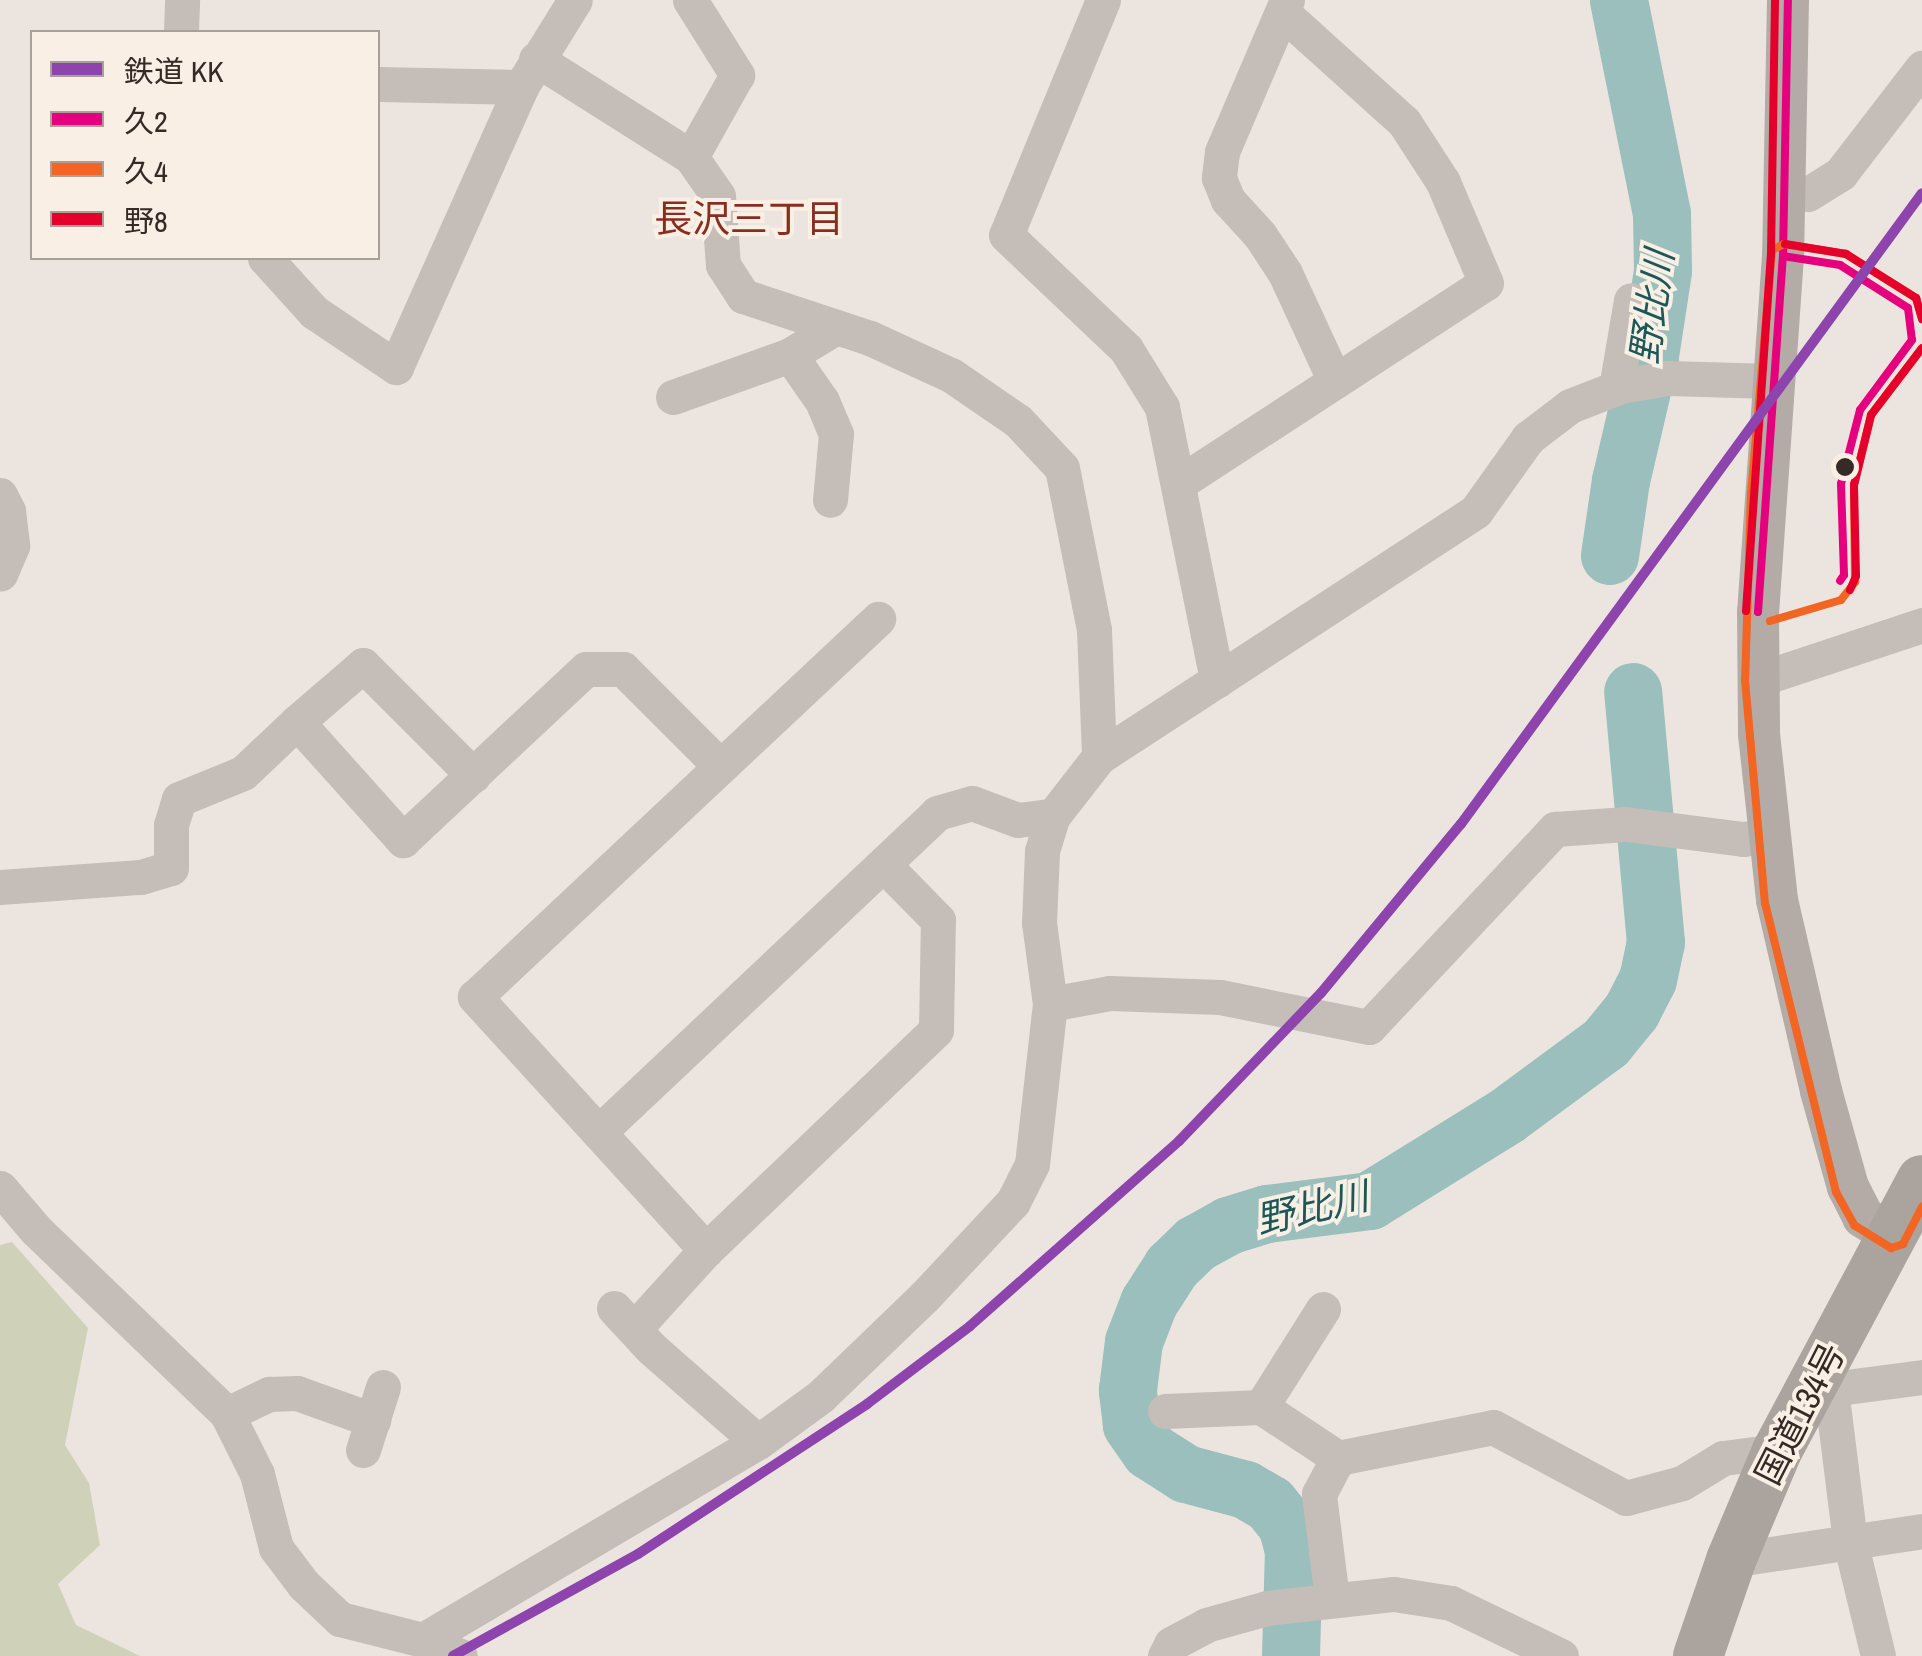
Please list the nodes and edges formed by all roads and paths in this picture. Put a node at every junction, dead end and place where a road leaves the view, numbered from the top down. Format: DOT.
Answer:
graph roads {
  1 [pos="182,0"];
  2 [pos="575,0"];
  3 [pos="690,0"];
  4 [pos="1103,0"];
  5 [pos="1788,0"];
  6 [pos="1284,6"];
  7 [pos="182,30"];
  8 [pos="1922,68"];
  9 [pos="528,73"];
  10 [pos="380,84"];
  11 [pos="691,157"];
  12 [pos="1786,190"];
  13 [pos="267,260"];
  14 [pos="1631,300"];
  15 [pos="836,327"];
  16 [pos="790,355"];
  17 [pos="1335,381"];
  18 [pos="1772,381"];
  19 [pos="1618,387"];
  20 [pos="673,397"];
  21 [pos="1179,483"];
  22 [pos="0,495"];
  23 [pos="830,500"];
  24 [pos="0,574"];
  25 [pos="878,620"];
  26 [pos="1922,625"];
  27 [pos="1757,680"];
  28 [pos="1217,681"];
  29 [pos="297,722"];
  30 [pos="1100,757"];
  31 [pos="720,766"];
  32 [pos="472,775"];
  33 [pos="1053,816"];
  34 [pos="1769,835"];
  35 [pos="883,864"];
  36 [pos="0,887"];
  37 [pos="1050,1004"];
  38 [pos="599,1132"];
  39 [pos="1922,1180"];
  40 [pos="0,1188"];
  41 [pos="1893,1236"];
  42 [pos="706,1250"];
  43 [pos="1322,1309"];
  44 [pos="1922,1377"];
  45 [pos="1825,1380"];
  46 [pos="1260,1407"];
  47 [pos="1165,1411"];
  48 [pos="227,1414"];
  49 [pos="373,1419"];
  50 [pos="758,1442"];
  51 [pos="1777,1451"];
  52 [pos="1338,1458"];
  53 [pos="1922,1532"];
  54 [pos="1850,1541"];
  55 [pos="1730,1560"];
  56 [pos="1323,1601"];
  57 [pos="422,1640"];
  58 [pos="460,1656"];
  59 [pos="1165,1656"];
  60 [pos="1561,1656"];
  61 [pos="1698,1656"];
  62 [pos="1878,1656"];
  1 -- 7 [label="street"];
  2 -- 9 [label="street"];
  3 -- 11 [label="street"];
  4 -- 21 [label="street"];
  5 -- 12 [label="main road"];
  6 -- 17 [label="street"];
  6 -- 17 [label="street"];
  8 -- 12 [label="street"];
  9 -- 10 [label="street"];
  9 -- 11 [label="street"];
  9 -- 13 [label="street"];
  11 -- 15 [label="street"];
  12 -- 18 [label="main road"];
  14 -- 19 [label="street"];
  15 -- 16 [label="street"];
  15 -- 30 [label="street"];
  16 -- 20 [label="street"];
  16 -- 23 [label="street"];
  17 -- 21 [label="street"];
  18 -- 19 [label="street"];
  18 -- 27 [label="main road"];
  19 -- 28 [label="street"];
  21 -- 28 [label="street"];
  22 -- 24 [label="street"];
  25 -- 31 [label="street"];
  26 -- 27 [label="street"];
  27 -- 34 [label="main road"];
  28 -- 30 [label="street"];
  29 -- 32 [label="street"];
  29 -- 32 [label="street"];
  29 -- 36 [label="street"];
  30 -- 33 [label="street"];
  31 -- 32 [label="street"];
  31 -- 38 [label="street"];
  33 -- 35 [label="street"];
  33 -- 37 [label="street"];
  34 -- 37 [label="street"];
  34 -- 41 [label="main road"];
  35 -- 38 [label="street"];
  35 -- 42 [label="street"];
  37 -- 50 [label="street"];
  38 -- 42 [label="street"];
  39 -- 41 [label="highway, 国道134号"];
  40 -- 48 [label="street"];
  41 -- 45 [label="highway, 国道134号"];
  42 -- 50 [label="street"];
  43 -- 46 [label="street"];
  44 -- 45 [label="street"];
  45 -- 51 [label="highway, 国道134号"];
  45 -- 54 [label="street"];
  46 -- 47 [label="street"];
  46 -- 52 [label="street"];
  48 -- 49 [label="street"];
  48 -- 57 [label="street"];
  50 -- 57 [label="street"];
  51 -- 52 [label="street"];
  51 -- 55 [label="highway, 国道134号"];
  52 -- 56 [label="street"];
  53 -- 54 [label="street"];
  54 -- 55 [label="street"];
  54 -- 62 [label="street"];
  55 -- 61 [label="highway, 国道134号"];
  56 -- 59 [label="street"];
  56 -- 60 [label="street"];
  57 -- 58 [label="street"];
}
